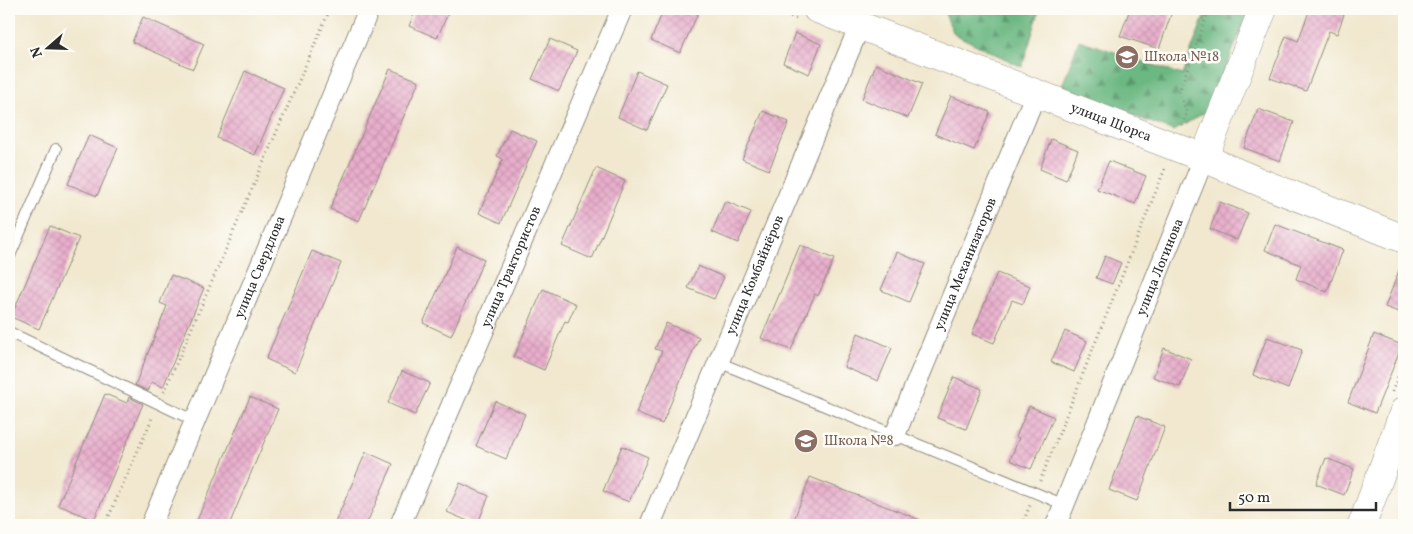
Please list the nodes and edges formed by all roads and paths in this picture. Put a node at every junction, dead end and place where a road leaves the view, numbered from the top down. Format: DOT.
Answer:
graph roads {
  1 [pos="330,9"];
  2 [pos="369,9"];
  3 [pos="622,9"];
  4 [pos="817,9"];
  5 [pos="1209,9"];
  6 [pos="1263,9"];
  7 [pos="860,25"];
  8 [pos="1036,93"];
  9 [pos="1174,147"];
  10 [pos="56,149"];
  11 [pos="1204,158"];
  12 [pos="1404,239"];
  13 [pos="9,258"];
  14 [pos="9,332"];
  15 [pos="718,362"];
  16 [pos="158,404"];
  17 [pos="1404,411"];
  18 [pos="195,421"];
  19 [pos="895,435"];
  20 [pos="1035,493"];
  21 [pos="1065,505"];
  22 [pos="105,525"];
  23 [pos="151,525"];
  24 [pos="400,525"];
  25 [pos="650,525"];
  26 [pos="1022,525"];
  27 [pos="1056,525"];
  28 [pos="1362,525"];
  1 -- 16 [label="path"];
  2 -- 18 [label="street, улица Свердлова"];
  3 -- 24 [label="street, улица Трактористов"];
  4 -- 7 [label="street, улица Щорса"];
  5 -- 9 [label="path"];
  6 -- 11 [label="street, улица Логинова"];
  7 -- 8 [label="street, улица Щорса"];
  7 -- 15 [label="street, улица Комбайнёров"];
  8 -- 9 [label="street, улица Щорса"];
  8 -- 19 [label="street, улица Механизаторов"];
  9 -- 11 [label="street, улица Щорса"];
  9 -- 20 [label="path"];
  10 -- 13 [label="lane"];
  11 -- 12 [label="street, улица Щорса"];
  11 -- 21 [label="street, улица Логинова"];
  14 -- 16 [label="lane"];
  15 -- 19 [label="lane"];
  15 -- 25 [label="street, улица Комбайнёров"];
  16 -- 18 [label="lane"];
  16 -- 22 [label="path"];
  17 -- 28 [label="street"];
  18 -- 23 [label="street, улица Свердлова"];
  19 -- 20 [label="lane"];
  20 -- 21 [label="lane"];
  20 -- 26 [label="path"];
  21 -- 27 [label="street, улица Логинова"];
}
